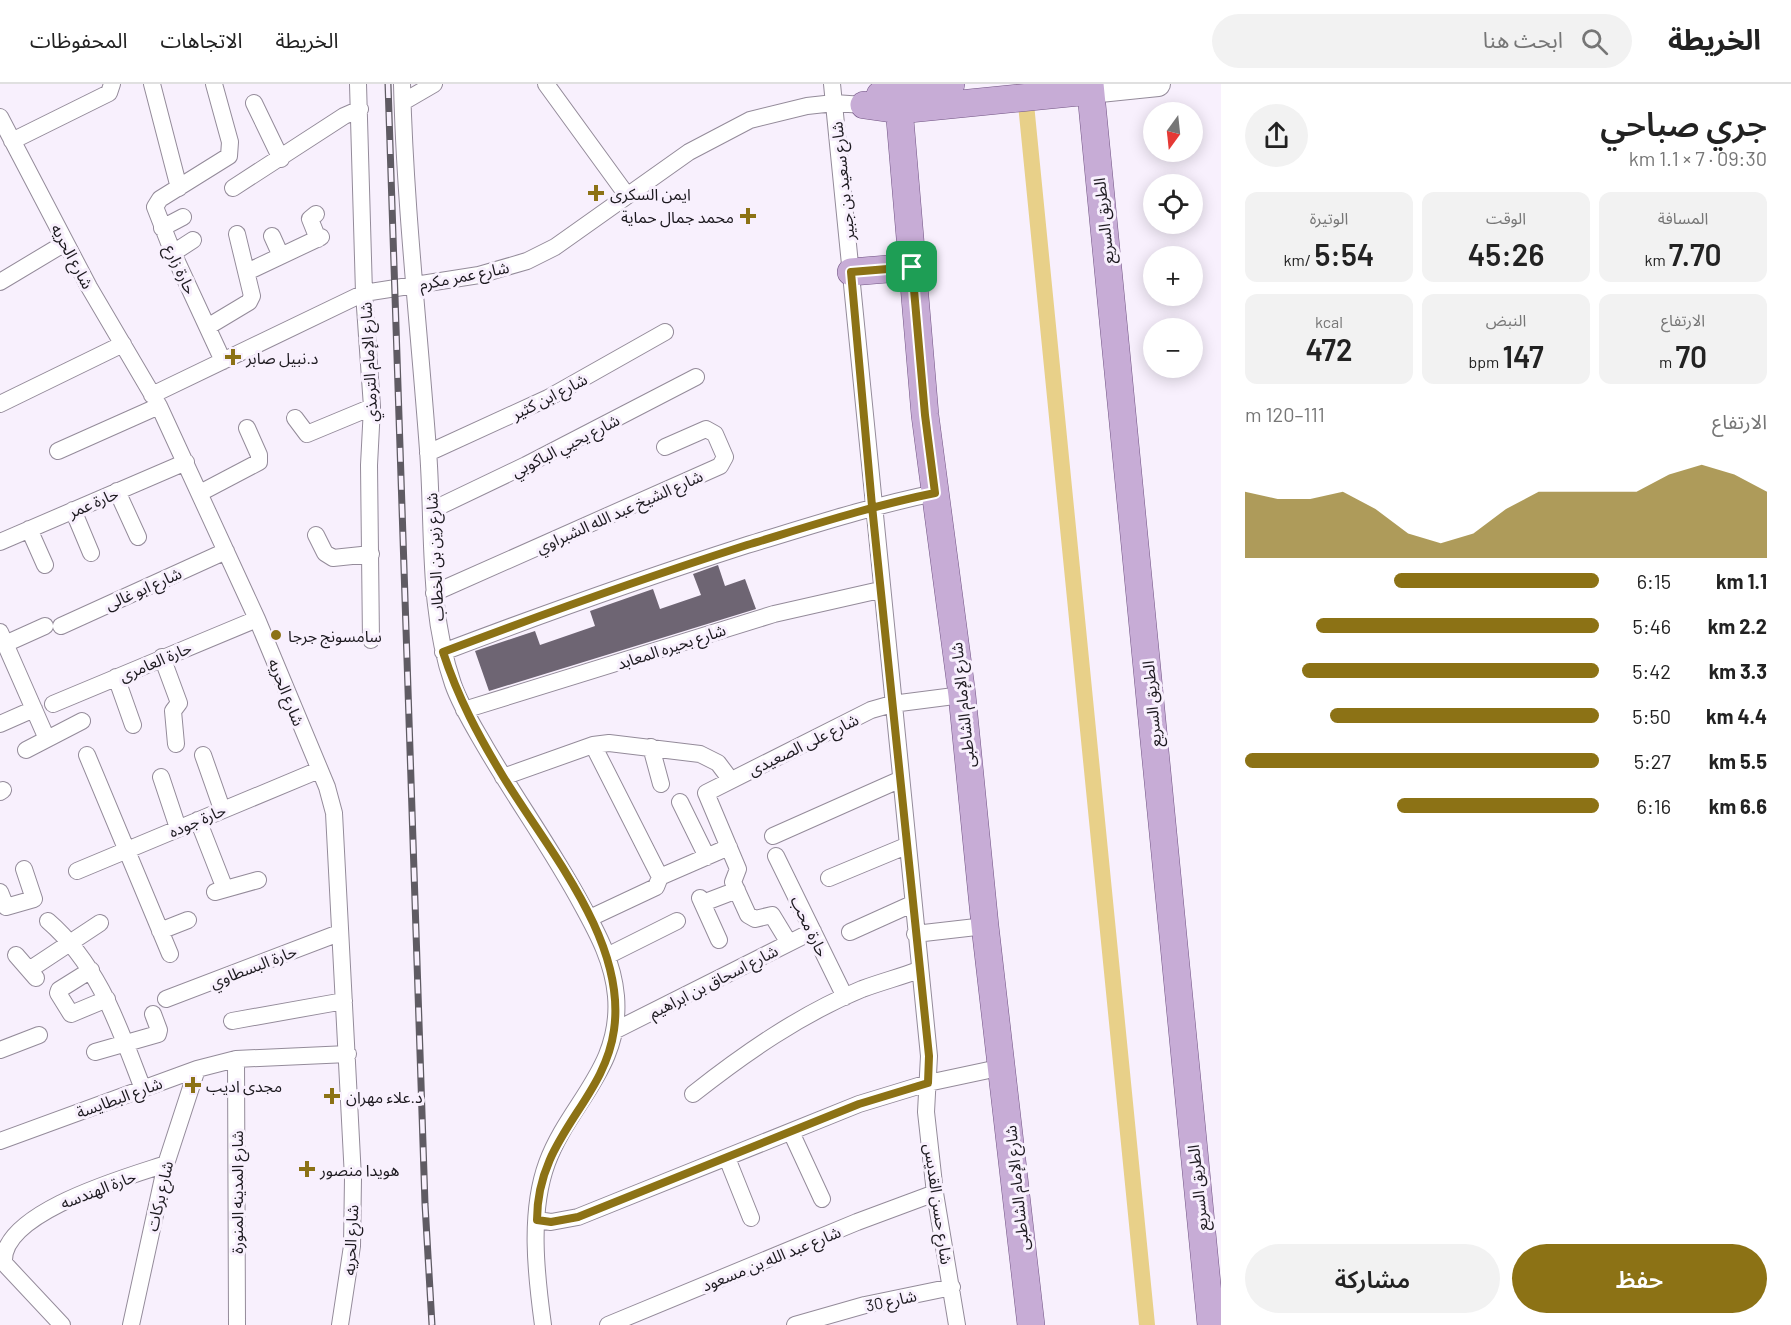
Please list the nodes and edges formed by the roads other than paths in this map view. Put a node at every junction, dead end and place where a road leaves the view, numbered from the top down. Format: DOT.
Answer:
graph roads {
  1 [pos="112,84"];
  2 [pos="152,84"];
  3 [pos="214,84"];
  4 [pos="358,84"];
  5 [pos="402,84"];
  6 [pos="434,84"];
  7 [pos="546,84"];
  8 [pos="832,84"];
  9 [pos="1158,84"];
  10 [pos="1090,88"];
  11 [pos="946,91"];
  12 [pos="898,94"];
  13 [pos="403,102"];
  14 [pos="254,103"];
  15 [pos="834,103"];
  16 [pos="864,105"];
  17 [pos="360,109"];
  18 [pos="0,117"];
  19 [pos="12,141"];
  20 [pos="281,159"];
  21 [pos="180,188"];
  22 [pos="233,188"];
  23 [pos="626,194"];
  24 [pos="316,214"];
  25 [pos="183,218"];
  26 [pos="162,228"];
  27 [pos="237,234"];
  28 [pos="272,236"];
  29 [pos="193,240"];
  30 [pos="65,243"];
  31 [pos="172,253"];
  32 [pos="281,256"];
  33 [pos="912,267"];
  34 [pos="247,272"];
  35 [pos="851,272"];
  36 [pos="0,282"];
  37 [pos="415,285"];
  38 [pos="364,292"];
  39 [pos="208,326"];
  40 [pos="665,332"];
  41 [pos="123,345"];
  42 [pos="223,361"];
  43 [pos="696,377"];
  44 [pos="156,400"];
  45 [pos="0,404"];
  46 [pos="372,407"];
  47 [pos="295,418"];
  48 [pos="247,428"];
  49 [pos="665,447"];
  50 [pos="58,451"];
  51 [pos="428,453"];
  52 [pos="186,462"];
  53 [pos="117,491"];
  54 [pos="200,493"];
  55 [pos="935,493"];
  56 [pos="872,506"];
  57 [pos="73,510"];
  58 [pos="432,510"];
  59 [pos="29,529"];
  60 [pos="316,535"];
  61 [pos="138,537"];
  62 [pos="0,542"];
  63 [pos="226,551"];
  64 [pos="91,553"];
  65 [pos="371,554"];
  66 [pos="45,565"];
  67 [pos="880,590"];
  68 [pos="434,593"];
  69 [pos="257,619"];
  70 [pos="3,638"];
  71 [pos="371,640"];
  72 [pos="443,652"];
  73 [pos="162,657"];
  74 [pos="116,677"];
  75 [pos="962,694"];
  76 [pos="53,704"];
  77 [pos="892,704"];
  78 [pos="34,709"];
  79 [pos="464,710"];
  80 [pos="82,721"];
  81 [pos="0,724"];
  82 [pos="133,725"];
  83 [pos="47,739"];
  84 [pos="177,744"];
  85 [pos="593,745"];
  86 [pos="651,747"];
  87 [pos="26,750"];
  88 [pos="87,754"];
  89 [pos="203,754"];
  90 [pos="319,770"];
  91 [pos="161,777"];
  92 [pos="503,777"];
  93 [pos="730,779"];
  94 [pos="899,780"];
  95 [pos="661,784"];
  96 [pos="680,802"];
  97 [pos="222,809"];
  98 [pos="198,820"];
  99 [pos="178,828"];
  100 [pos="773,836"];
  101 [pos="906,846"];
  102 [pos="729,847"];
  103 [pos="127,849"];
  104 [pos="776,856"];
  105 [pos="707,857"];
  106 [pos="24,869"];
  107 [pos="77,872"];
  108 [pos="660,877"];
  109 [pos="830,878"];
  110 [pos="258,880"];
  111 [pos="737,890"];
  112 [pos="0,892"];
  113 [pos="912,904"];
  114 [pos="590,918"];
  115 [pos="188,920"];
  116 [pos="48,921"];
  117 [pos="676,921"];
  118 [pos="100,923"];
  119 [pos="985,926"];
  120 [pos="159,931"];
  121 [pos="813,931"];
  122 [pos="850,932"];
  123 [pos="339,933"];
  124 [pos="915,934"];
  125 [pos="719,940"];
  126 [pos="70,942"];
  127 [pos="789,943"];
  128 [pos="170,954"];
  129 [pos="16,955"];
  130 [pos="607,956"];
  131 [pos="91,970"];
  132 [pos="919,970"];
  133 [pos="845,997"];
  134 [pos="106,999"];
  135 [pos="166,999"];
  136 [pos="344,1001"];
  137 [pos="153,1014"];
  138 [pos="231,1021"];
  139 [pos="614,1031"];
  140 [pos="39,1035"];
  141 [pos="125,1043"];
  142 [pos="0,1050"];
  143 [pos="95,1052"];
  144 [pos="348,1054"];
  145 [pos="236,1059"];
  146 [pos="1003,1067"];
  147 [pos="197,1069"];
  148 [pos="928,1083"];
  149 [pos="142,1089"];
  150 [pos="693,1094"];
  151 [pos="791,1132"];
  152 [pos="0,1141"];
  153 [pos="727,1158"];
  154 [pos="166,1164"];
  155 [pos="935,1193"];
  156 [pos="822,1199"];
  157 [pos="751,1218"];
  158 [pos="537,1220"];
  159 [pos="6,1276"];
  160 [pos="952,1287"];
  161 [pos="58,1323"];
  162 [pos="131,1325"];
  163 [pos="237,1325"];
  164 [pos="340,1325"];
  165 [pos="543,1325"];
  166 [pos="608,1325"];
  167 [pos="795,1325"];
  168 [pos="957,1325"];
  169 [pos="1031,1325"];
  170 [pos="1211,1325"];
  1 -- 19 [label="street"];
  2 -- 21 [label="street"];
  3 -- 21 [label="street, حارة زارع"];
  4 -- 17 [label="street, شارع الإمام الترمذي"];
  5 -- 13 [label="street, شارع زين بن الخطاب"];
  6 -- 13 [label="street"];
  7 -- 23 [label="street"];
  8 -- 15 [label="street, شارع سعيد بن جبير"];
  9 -- 10 [label="main road"];
  10 -- 11 [label="main road"];
  10 -- 170 [label="main road, الطريق السريع"];
  11 -- 12 [label="main road"];
  12 -- 16 [label="main road"];
  12 -- 33 [label="main road, شارع الإمام الشاطبى"];
  13 -- 37 [label="street, شارع زين بن الخطاب"];
  14 -- 20 [label="street"];
  15 -- 16 [label="street, شارع عمر مكرم"];
  15 -- 23 [label="street, شارع عمر مكرم"];
  15 -- 35 [label="street, شارع سعيد بن جبير"];
  17 -- 20 [label="street"];
  17 -- 38 [label="street, شارع الإمام الترمذي"];
  18 -- 19 [label="street, شارع الحريه"];
  19 -- 30 [label="street, شارع الحريه"];
  20 -- 22 [label="street"];
  21 -- 26 [label="street, حارة زارع"];
  23 -- 37 [label="street, شارع عمر مكرم"];
  24 -- 32 [label="street"];
  25 -- 26 [label="street"];
  26 -- 31 [label="street, حارة زارع"];
  27 -- 34 [label="street"];
  28 -- 32 [label="street"];
  29 -- 31 [label="street"];
  30 -- 36 [label="street"];
  30 -- 41 [label="street, شارع الحريه"];
  31 -- 39 [label="street, حارة زارع"];
  32 -- 34 [label="street"];
  33 -- 35 [label="main road"];
  33 -- 55 [label="main road, شارع الإمام الشاطبى"];
  34 -- 39 [label="street"];
  35 -- 56 [label="street, شارع سعيد بن جبير"];
  37 -- 38 [label="street, شارع عمر مكرم"];
  37 -- 51 [label="street, شارع زين بن الخطاب"];
  38 -- 42 [label="street, شارع عمر مكرم"];
  38 -- 46 [label="street, شارع الإمام الترمذي"];
  39 -- 42 [label="street, حارة زارع"];
  40 -- 51 [label="street, شارع ابن كثير"];
  41 -- 44 [label="street, شارع الحريه"];
  41 -- 45 [label="street"];
  42 -- 44 [label="street, شارع عمر مكرم"];
  43 -- 58 [label="street, شارع يحيي الباكوبي"];
  44 -- 50 [label="street, شارع عمر مكرم"];
  44 -- 52 [label="street, شارع الحريه"];
  46 -- 47 [label="street"];
  46 -- 65 [label="street, شارع الإمام الترمذي"];
  48 -- 54 [label="street"];
  49 -- 68 [label="street, شارع الشيخ عبد الله الشبراوي"];
  51 -- 58 [label="street, شارع زين بن الخطاب"];
  52 -- 53 [label="street, حارة عمر"];
  52 -- 54 [label="street, شارع الحريه"];
  53 -- 57 [label="street, حارة عمر"];
  53 -- 61 [label="street"];
  54 -- 63 [label="street, شارع الحريه"];
  55 -- 56 [label="street"];
  55 -- 75 [label="main road, شارع الإمام الشاطبى"];
  56 -- 67 [label="street, شارع سعيد بن جبير"];
  56 -- 72 [label="street"];
  57 -- 59 [label="street, حارة عمر"];
  57 -- 64 [label="street"];
  58 -- 68 [label="street, شارع زين بن الخطاب"];
  59 -- 62 [label="street, حارة عمر"];
  59 -- 66 [label="street"];
  60 -- 65 [label="street"];
  63 -- 69 [label="street, شارع الحريه"];
  63 -- 70 [label="street, شارع ابو غالى"];
  65 -- 71 [label="street, شارع الإمام الترمذي"];
  67 -- 77 [label="street, شارع سعيد بن جبير"];
  67 -- 79 [label="street, شارع بحيره المعابد"];
  68 -- 72 [label="street, شارع زين بن الخطاب"];
  69 -- 73 [label="street, حارة العامرى"];
  69 -- 90 [label="street, شارع الحريه"];
  70 -- 78 [label="street"];
  72 -- 79 [label="street, شارع زين بن الخطاب"];
  73 -- 74 [label="street, حارة العامرى"];
  73 -- 84 [label="street"];
  74 -- 76 [label="street, حارة العامرى"];
  74 -- 82 [label="street"];
  75 -- 77 [label="street, شارع على الصعيدى"];
  75 -- 119 [label="main road, شارع الإمام الشاطبى"];
  77 -- 93 [label="street, شارع على الصعيدى"];
  77 -- 94 [label="street, شارع سعيد بن جبير"];
  78 -- 81 [label="street"];
  78 -- 83 [label="street"];
  79 -- 92 [label="street, شارع زين بن الخطاب"];
  80 -- 83 [label="street"];
  83 -- 87 [label="street"];
  85 -- 86 [label="street"];
  85 -- 92 [label="street"];
  85 -- 108 [label="street"];
  86 -- 93 [label="street"];
  86 -- 95 [label="street"];
  88 -- 103 [label="street"];
  89 -- 97 [label="street"];
  90 -- 97 [label="street, حارة جوده"];
  90 -- 123 [label="street, شارع الحريه"];
  91 -- 99 [label="street"];
  92 -- 114 [label="street, شارع زين بن الخطاب"];
  93 -- 102 [label="street, شارع على الصعيدى"];
  94 -- 100 [label="street"];
  94 -- 101 [label="street, شارع سعيد بن جبير"];
  96 -- 105 [label="street"];
  97 -- 98 [label="street, حارة جوده"];
  98 -- 99 [label="street, حارة جوده"];
  98 -- 110 [label="street"];
  99 -- 103 [label="street, حارة جوده"];
  101 -- 109 [label="street"];
  101 -- 113 [label="street, شارع سعيد بن جبير"];
  102 -- 105 [label="street"];
  102 -- 111 [label="street"];
  103 -- 107 [label="street, حارة جوده"];
  103 -- 120 [label="street"];
  104 -- 121 [label="street, حارة محب"];
  105 -- 108 [label="street"];
  106 -- 112 [label="street"];
  108 -- 114 [label="street"];
  111 -- 125 [label="street"];
  111 -- 127 [label="street"];
  113 -- 122 [label="street"];
  113 -- 124 [label="street, شارع سعيد بن جبير"];
  114 -- 130 [label="street, شارع زين بن الخطاب"];
  115 -- 120 [label="street"];
  116 -- 126 [label="street"];
  117 -- 130 [label="street"];
  118 -- 126 [label="street"];
  119 -- 124 [label="street"];
  119 -- 146 [label="main road, شارع الإمام الشاطبى"];
  120 -- 128 [label="street"];
  121 -- 127 [label="street, شارع اسحاق بن ابراهيم"];
  121 -- 133 [label="street, حارة محب"];
  123 -- 135 [label="street, حارة البسطاوي"];
  123 -- 136 [label="street, شارع الحريه"];
  124 -- 132 [label="street, شارع سعيد بن جبير"];
  126 -- 129 [label="street"];
  126 -- 131 [label="street"];
  127 -- 139 [label="street, شارع اسحاق بن ابراهيم"];
  130 -- 139 [label="street, شارع زين بن الخطاب"];
  131 -- 134 [label="street"];
  131 -- 134 [label="street"];
  132 -- 133 [label="street"];
  132 -- 148 [label="street, شارع سعيد بن جبير"];
  133 -- 150 [label="street"];
  134 -- 141 [label="street"];
  136 -- 138 [label="street"];
  136 -- 144 [label="street, شارع الحريه"];
  137 -- 141 [label="street"];
  139 -- 158 [label="street, شارع زين بن الخطاب"];
  140 -- 142 [label="street"];
  141 -- 143 [label="street"];
  141 -- 149 [label="street"];
  144 -- 145 [label="street, شارع البطايسة"];
  144 -- 164 [label="street, شارع الحريه"];
  145 -- 147 [label="street, شارع البطايسة"];
  145 -- 163 [label="street, شارع المدينه المنورة"];
  146 -- 148 [label="street"];
  146 -- 169 [label="main road, شارع الإمام الشاطبى"];
  147 -- 149 [label="street, شارع البطايسة"];
  147 -- 154 [label="street, شارع بركات"];
  148 -- 151 [label="street"];
  148 -- 155 [label="street, شارع حسن القديس"];
  149 -- 152 [label="street, شارع البطايسة"];
  151 -- 153 [label="street"];
  151 -- 156 [label="street"];
  153 -- 157 [label="street"];
  153 -- 158 [label="street"];
  154 -- 159 [label="street, حارة الهندسه"];
  154 -- 162 [label="street, شارع بركات"];
  155 -- 160 [label="street, شارع حسن القديس"];
  155 -- 166 [label="street, شارع عبد الله بن مسعود"];
  158 -- 165 [label="street, شارع زين بن الخطاب"];
  159 -- 161 [label="street, حارة الهندسه"];
  160 -- 167 [label="street, شارع 30"];
  160 -- 168 [label="street, شارع حسن القديس"];
}
